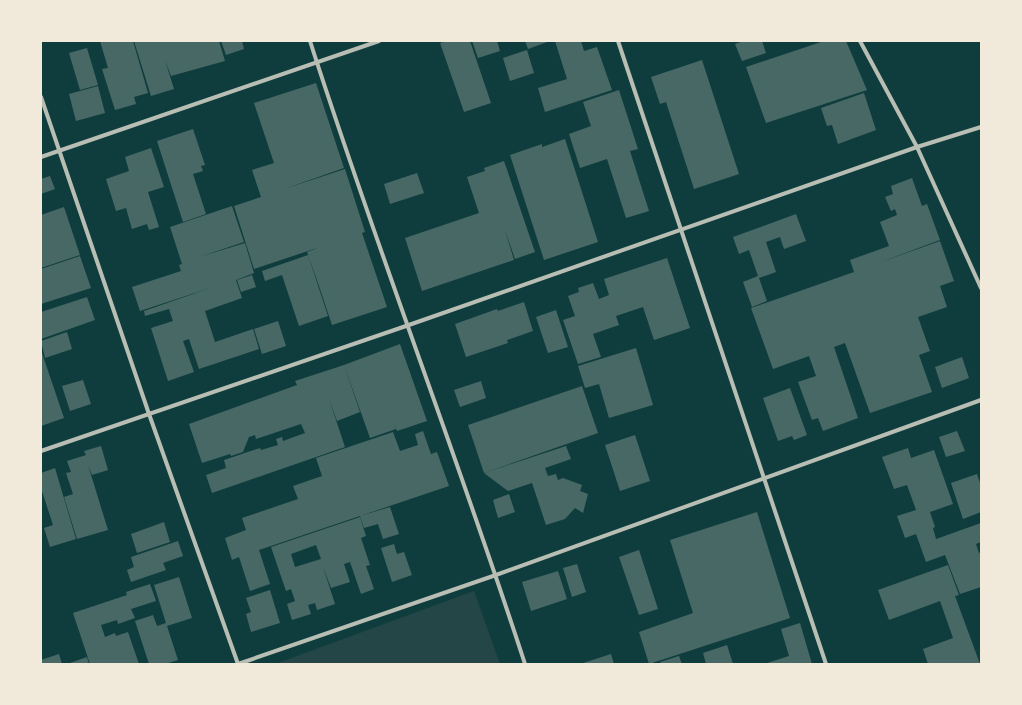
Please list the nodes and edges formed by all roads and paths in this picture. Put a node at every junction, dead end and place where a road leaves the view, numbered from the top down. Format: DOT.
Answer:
graph roads {
  1 [pos="310,41"];
  2 [pos="378,41"];
  3 [pos="618,41"];
  4 [pos="860,41"];
  5 [pos="317,62"];
  6 [pos="41,97"];
  7 [pos="981,127"];
  8 [pos="917,147"];
  9 [pos="59,151"];
  10 [pos="41,157"];
  11 [pos="681,230"];
  12 [pos="981,288"];
  13 [pos="406,326"];
  14 [pos="981,400"];
  15 [pos="149,414"];
  16 [pos="41,451"];
  17 [pos="765,479"];
  18 [pos="496,575"];
  19 [pos="238,664"];
  20 [pos="525,664"];
  21 [pos="826,664"];
  1 -- 5 [label="street"];
  2 -- 5 [label="street"];
  3 -- 11 [label="street"];
  4 -- 8 [label="street"];
  5 -- 9 [label="street"];
  5 -- 13 [label="street"];
  6 -- 9 [label="street"];
  7 -- 8 [label="street"];
  8 -- 11 [label="street"];
  8 -- 12 [label="street"];
  9 -- 10 [label="street"];
  9 -- 15 [label="street"];
  11 -- 13 [label="street"];
  11 -- 17 [label="street"];
  13 -- 15 [label="street"];
  13 -- 18 [label="street"];
  14 -- 17 [label="street"];
  15 -- 16 [label="street"];
  15 -- 19 [label="street"];
  17 -- 18 [label="street"];
  17 -- 21 [label="street"];
  18 -- 19 [label="street"];
  18 -- 20 [label="street"];
}
